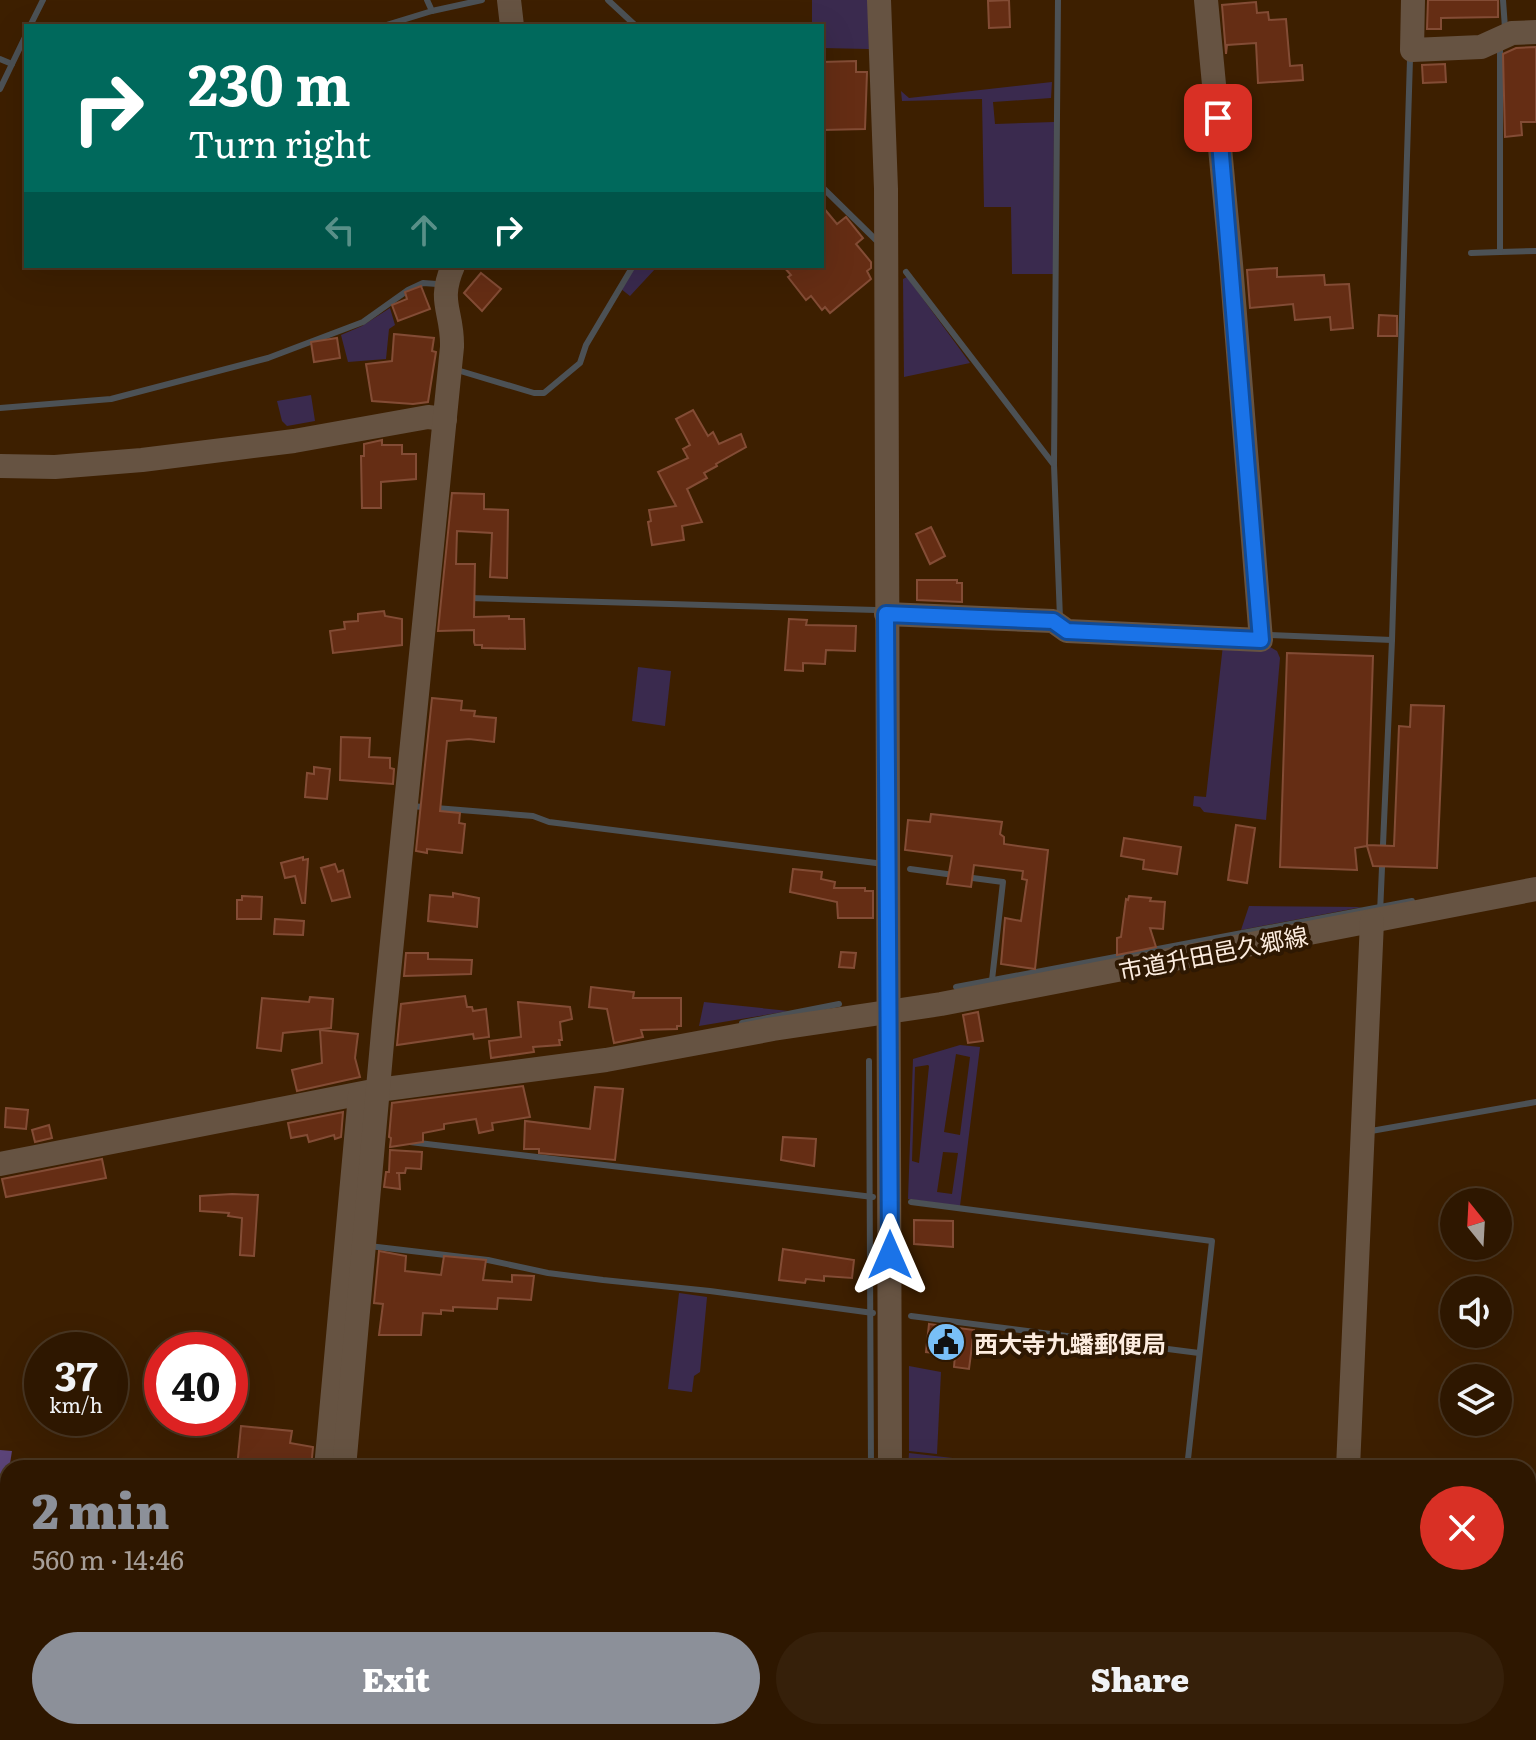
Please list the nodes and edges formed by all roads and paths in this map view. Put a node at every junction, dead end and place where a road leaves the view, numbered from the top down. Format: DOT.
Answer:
graph roads {
  1 [pos="509,0"];
  2 [pos="879,0"];
  3 [pos="1206,0"];
  4 [pos="1413,0"];
  5 [pos="512,24"];
  6 [pos="1536,32"];
  7 [pos="452,268"];
  8 [pos="437,418"];
  9 [pos="0,466"];
  10 [pos="886,614"];
  11 [pos="1536,889"];
  12 [pos="1378,920"];
  13 [pos="890,1011"];
  14 [pos="369,1093"];
  15 [pos="0,1164"];
  16 [pos="327,1460"];
  17 [pos="345,1460"];
  18 [pos="890,1460"];
  19 [pos="1348,1460"];
  1 -- 5 [label="street"];
  2 -- 10 [label="street"];
  3 -- 10 [label="street"];
  4 -- 6 [label="street"];
  7 -- 8 [label="street"];
  8 -- 9 [label="street"];
  8 -- 14 [label="street"];
  10 -- 13 [label="street"];
  11 -- 12 [label="street, 市道升田邑久郷線"];
  12 -- 13 [label="street, 市道升田邑久郷線"];
  12 -- 19 [label="street"];
  13 -- 14 [label="street, 市道升田邑久郷線"];
  13 -- 18 [label="street"];
  14 -- 15 [label="street, 市道升田邑久郷線"];
  14 -- 16 [label="street"];
  14 -- 17 [label="street"];
}
